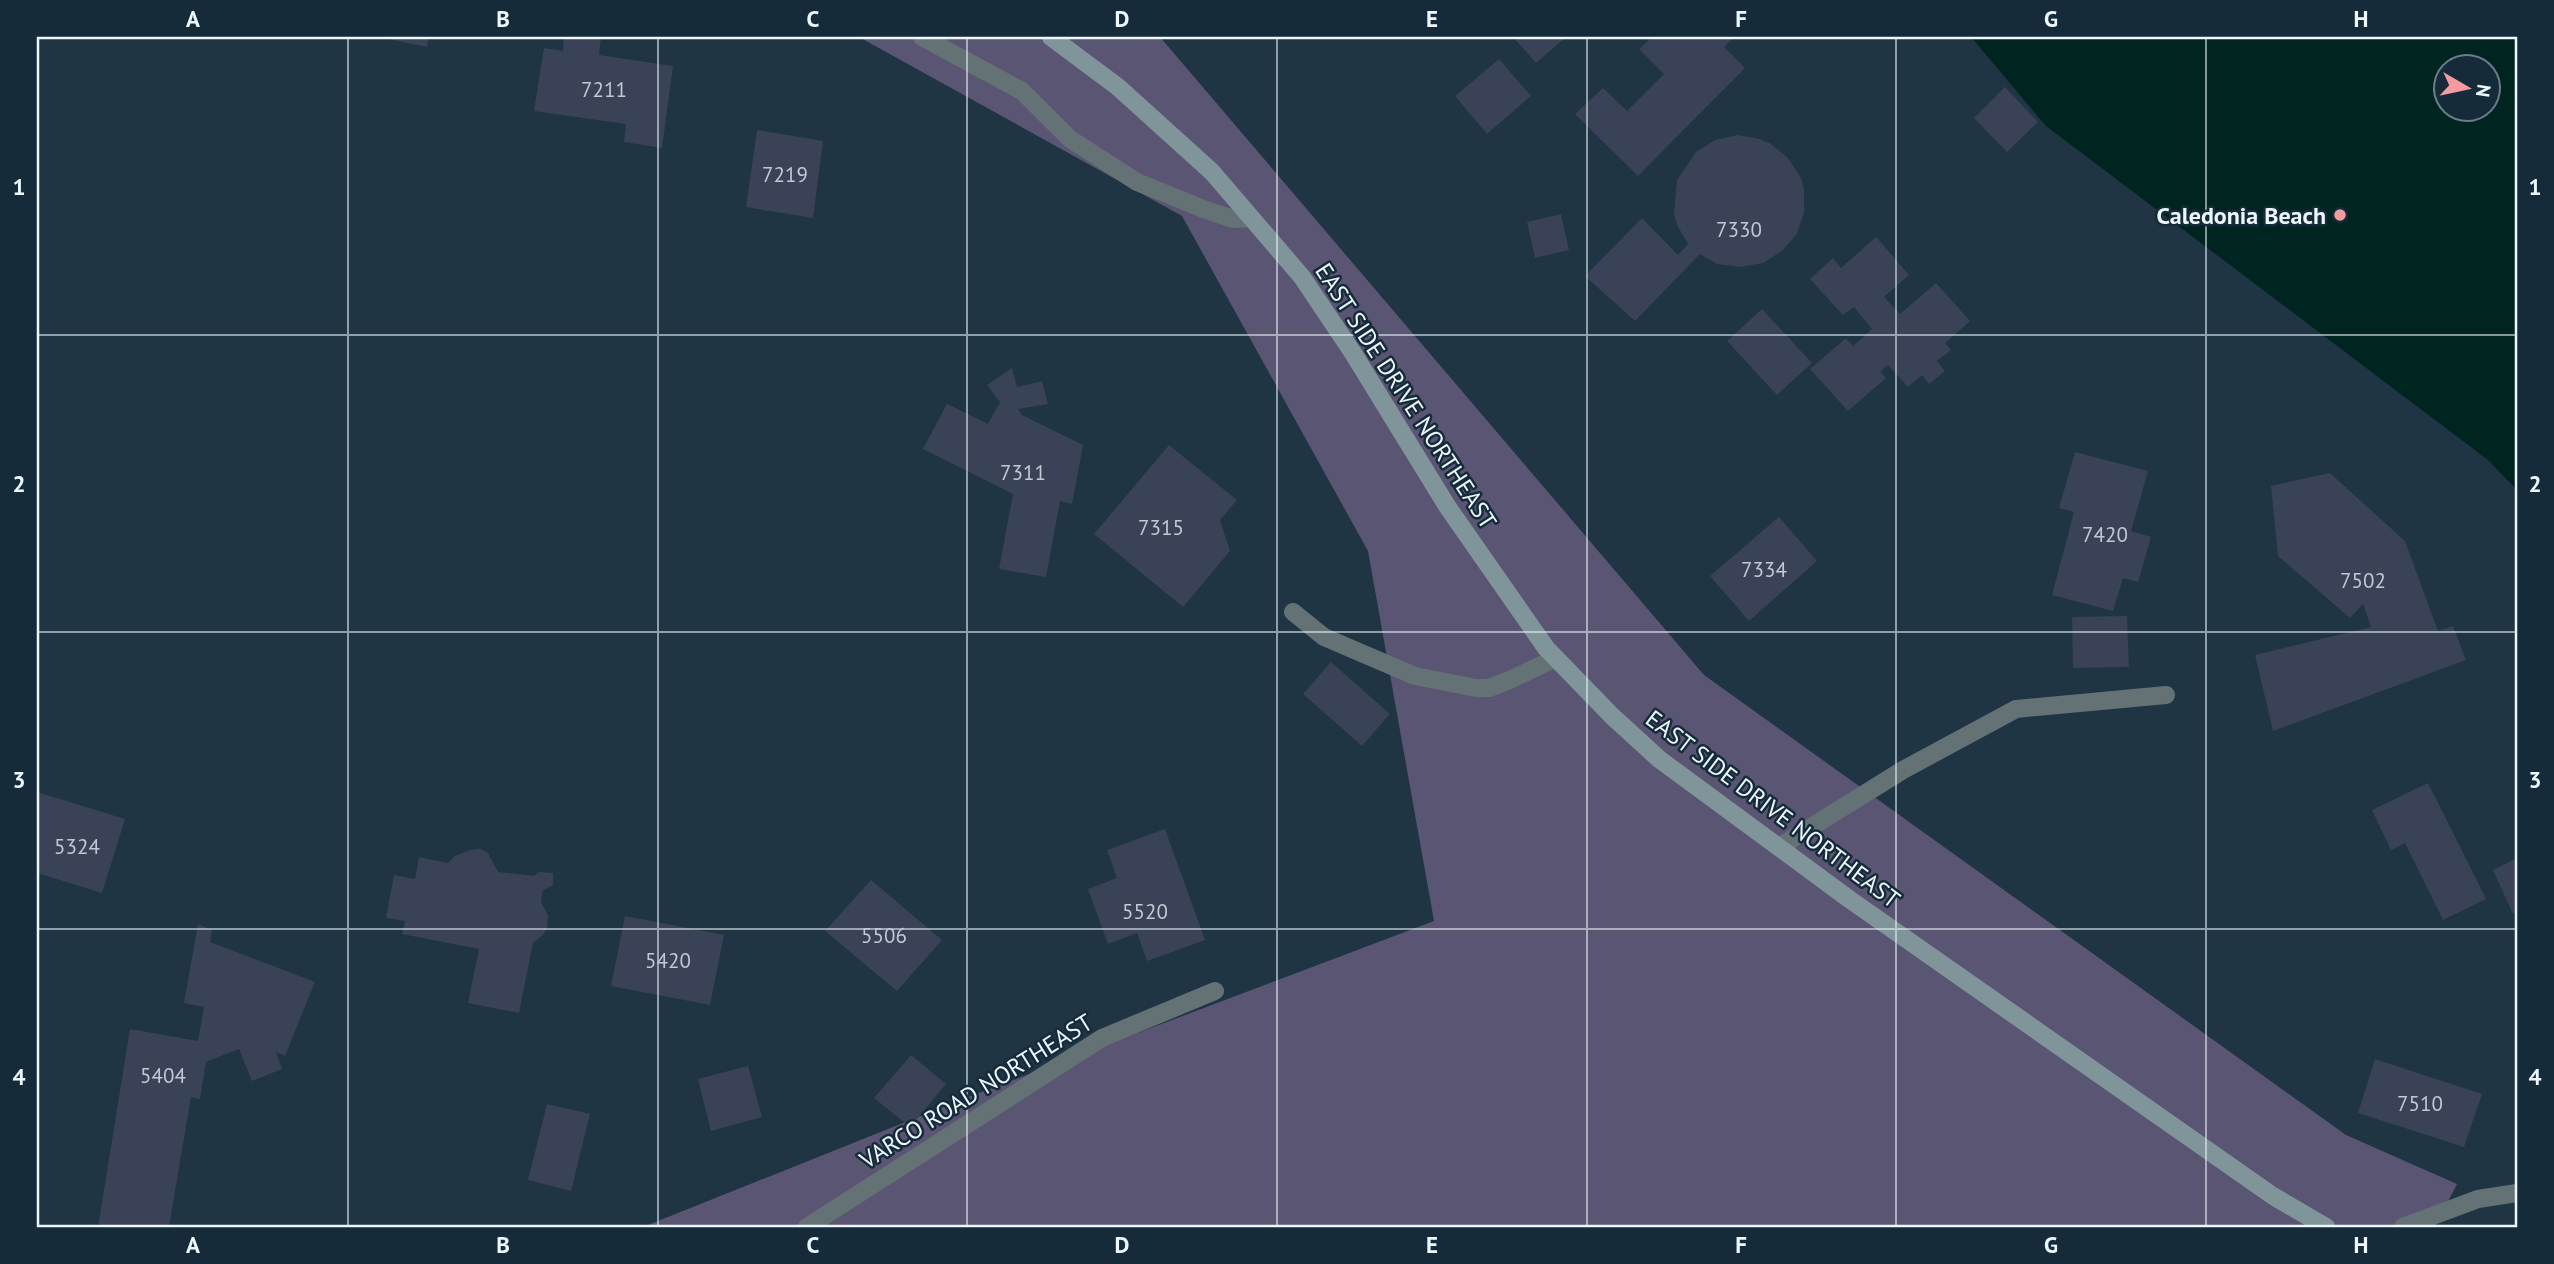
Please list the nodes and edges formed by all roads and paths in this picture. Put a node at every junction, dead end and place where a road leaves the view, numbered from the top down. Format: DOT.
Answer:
graph roads {
  1 [pos="922,37"];
  2 [pos="1051,37"];
  3 [pos="1251,218"];
  4 [pos="1293,612"];
  5 [pos="1556,658"];
  6 [pos="2166,695"];
  7 [pos="1779,847"];
  8 [pos="1215,990"];
  9 [pos="2517,1193"];
  10 [pos="807,1227"];
  11 [pos="2326,1227"];
  12 [pos="2403,1227"];
  1 -- 3 [label="street"];
  2 -- 3 [label="main road, EAST SIDE DRIVE NORTHEAST"];
  3 -- 5 [label="main road, EAST SIDE DRIVE NORTHEAST"];
  4 -- 5 [label="street"];
  5 -- 7 [label="main road, EAST SIDE DRIVE NORTHEAST"];
  6 -- 7 [label="street"];
  7 -- 11 [label="main road, EAST SIDE DRIVE NORTHEAST"];
  8 -- 10 [label="street, VARCO ROAD NORTHEAST"];
  9 -- 12 [label="street"];
}
